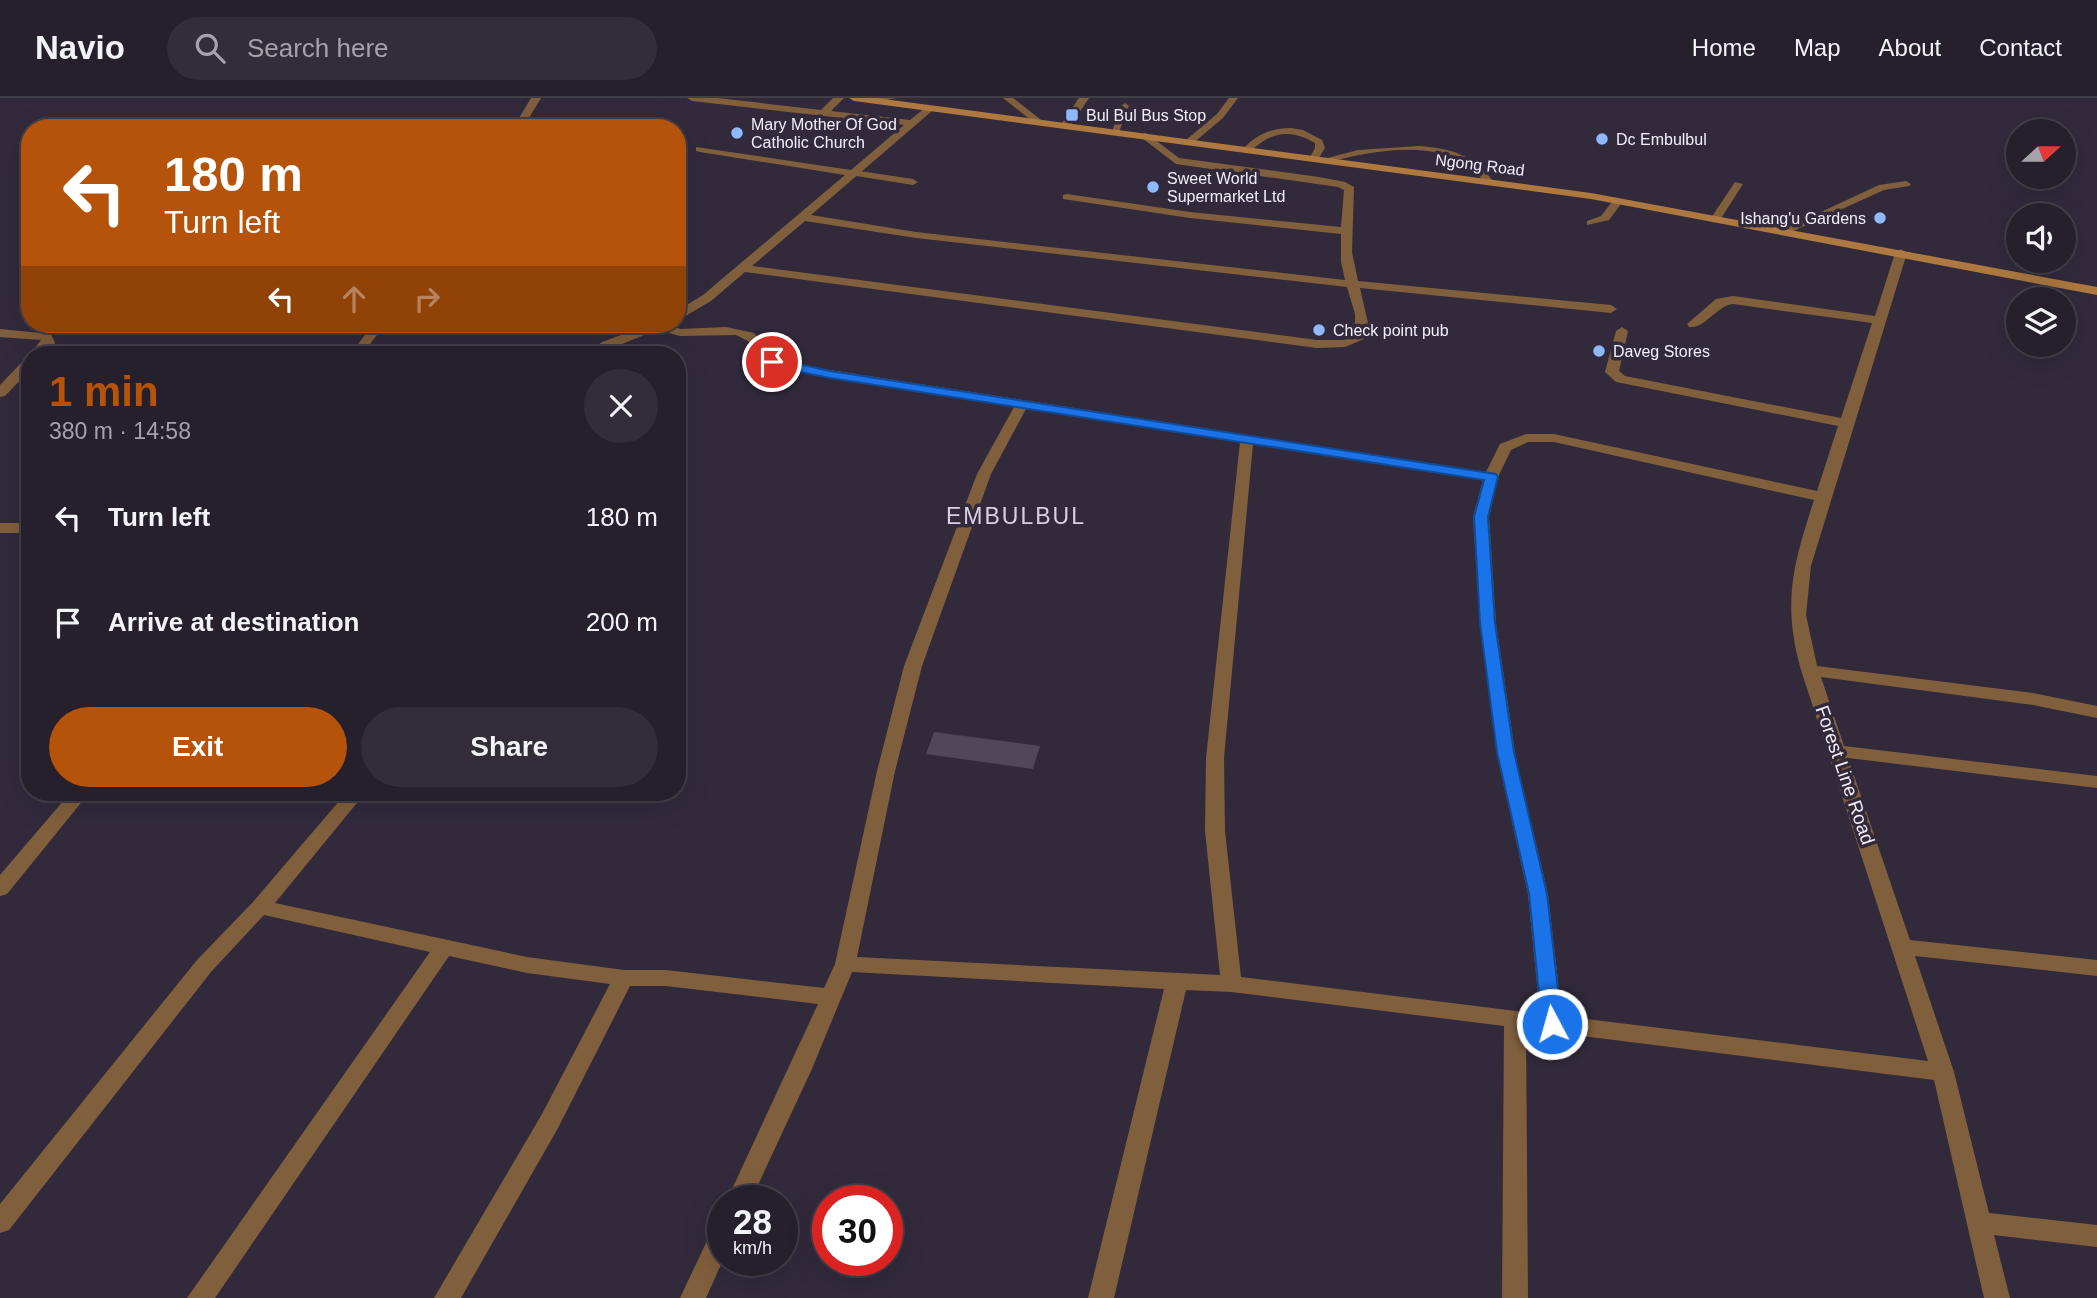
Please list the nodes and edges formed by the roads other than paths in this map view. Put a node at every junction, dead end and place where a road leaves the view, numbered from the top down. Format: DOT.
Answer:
graph roads {
  1 [pos="537,98"];
  2 [pos="692,98"];
  3 [pos="839,98"];
  4 [pos="854,98"];
  5 [pos="892,98"];
  6 [pos="1007,98"];
  7 [pos="1084,98"];
  8 [pos="1234,98"];
  9 [pos="874,101"];
  10 [pos="1125,106"];
  11 [pos="929,110"];
  12 [pos="822,114"];
  13 [pos="524,119"];
  14 [pos="911,123"];
  15 [pos="1041,123"];
  16 [pos="1065,126"];
  17 [pos="1114,132"];
  18 [pos="1146,136"];
  19 [pos="1189,142"];
  20 [pos="700,149"];
  21 [pos="1247,150"];
  22 [pos="1320,160"];
  23 [pos="853,173"];
  24 [pos="913,182"];
  25 [pos="1489,182"];
  26 [pos="1738,184"];
  27 [pos="1906,184"];
  28 [pos="1067,197"];
  29 [pos="1619,200"];
  30 [pos="802,217"];
  31 [pos="1716,218"];
  32 [pos="1591,223"];
  33 [pos="1348,231"];
  34 [pos="1785,231"];
  35 [pos="1901,253"];
  36 [pos="742,268"];
  37 [pos="1352,284"];
  38 [pos="2097,291"];
  39 [pos="1611,309"];
  40 [pos="686,311"];
  41 [pos="1879,320"];
  42 [pos="1693,324"];
  43 [pos="1622,331"];
  44 [pos="0,333"];
  45 [pos="639,333"];
  46 [pos="672,333"];
  47 [pos="45,346"];
  48 [pos="605,346"];
  49 [pos="21,371"];
  50 [pos="0,393"];
  51 [pos="1022,404"];
  52 [pos="1847,423"];
  53 [pos="1247,438"];
  54 [pos="1491,477"];
  55 [pos="1823,497"];
  56 [pos="0,528"];
  57 [pos="21,528"];
  58 [pos="1810,670"];
  59 [pos="2097,712"];
  60 [pos="1837,751"];
  61 [pos="2097,782"];
  62 [pos="73,801"];
  63 [pos="349,801"];
  64 [pos="0,889"];
  65 [pos="260,907"];
  66 [pos="1903,947"];
  67 [pos="443,949"];
  68 [pos="845,964"];
  69 [pos="2097,968"];
  70 [pos="624,978"];
  71 [pos="1177,981"];
  72 [pos="1231,984"];
  73 [pos="832,997"];
  74 [pos="1515,1019"];
  75 [pos="1552,1024"];
  76 [pos="1943,1072"];
  77 [pos="746,1185"];
  78 [pos="0,1222"];
  79 [pos="1980,1223"];
  80 [pos="2097,1236"];
  81 [pos="707,1267"];
  82 [pos="200,1298"];
  83 [pos="447,1298"];
  84 [pos="692,1298"];
  85 [pos="1101,1298"];
  86 [pos="1516,1298"];
  87 [pos="1997,1298"];
  1 -- 13 [label="street"];
  2 -- 12 [label="street"];
  3 -- 12 [label="street"];
  4 -- 9 [label="main road, Ngong Road"];
  5 -- 9 [label="lane"];
  6 -- 15 [label="lane"];
  7 -- 16 [label="street"];
  8 -- 19 [label="lane"];
  9 -- 11 [label="main road, Ngong Road"];
  10 -- 17 [label="lane"];
  11 -- 14 [label="street"];
  11 -- 15 [label="main road, Ngong Road"];
  12 -- 14 [label="street"];
  14 -- 23 [label="street"];
  15 -- 16 [label="main road, Ngong Road"];
  16 -- 17 [label="main road, Ngong Road"];
  17 -- 18 [label="main road, Ngong Road"];
  18 -- 19 [label="main road, Ngong Road"];
  18 -- 33 [label="street"];
  19 -- 21 [label="main road, Ngong Road"];
  20 -- 23 [label="street"];
  21 -- 22 [label="main road, Ngong Road"];
  21 -- 22 [label="lane"];
  22 -- 25 [label="main road, Ngong Road"];
  22 -- 25 [label="lane"];
  23 -- 24 [label="lane"];
  23 -- 30 [label="street"];
  25 -- 29 [label="main road, Ngong Road"];
  26 -- 31 [label="lane"];
  27 -- 34 [label="lane"];
  28 -- 33 [label="street"];
  29 -- 31 [label="main road, Ngong Road"];
  29 -- 32 [label="lane"];
  30 -- 36 [label="street"];
  30 -- 37 [label="street"];
  31 -- 34 [label="main road, Ngong Road"];
  33 -- 37 [label="street"];
  34 -- 35 [label="main road, Ngong Road"];
  35 -- 38 [label="main road, Ngong Road"];
  35 -- 41 [label="street, Forest Line Road"];
  36 -- 37 [label="street"];
  36 -- 40 [label="street"];
  37 -- 39 [label="street"];
  41 -- 42 [label="street"];
  41 -- 52 [label="street, Forest Line Road"];
  43 -- 52 [label="street"];
  44 -- 47 [label="street"];
  45 -- 48 [label="street"];
  46 -- 51 [label="street"];
  49 -- 50 [label="street"];
  51 -- 53 [label="street"];
  51 -- 68 [label="street"];
  52 -- 55 [label="street, Forest Line Road"];
  53 -- 54 [label="street"];
  53 -- 72 [label="street"];
  54 -- 55 [label="street"];
  54 -- 75 [label="street"];
  55 -- 58 [label="street, Forest Line Road"];
  56 -- 57 [label="street"];
  58 -- 59 [label="street"];
  58 -- 60 [label="street, Forest Line Road"];
  60 -- 61 [label="street"];
  60 -- 66 [label="street, Forest Line Road"];
  62 -- 64 [label="street"];
  63 -- 65 [label="street"];
  65 -- 67 [label="street"];
  65 -- 78 [label="street"];
  66 -- 69 [label="street"];
  66 -- 76 [label="street, Forest Line Road"];
  67 -- 70 [label="street"];
  67 -- 82 [label="street"];
  68 -- 71 [label="street"];
  68 -- 73 [label="street"];
  70 -- 73 [label="street"];
  70 -- 83 [label="street"];
  71 -- 72 [label="street"];
  71 -- 85 [label="street"];
  72 -- 74 [label="street"];
  73 -- 77 [label="street"];
  74 -- 75 [label="street"];
  74 -- 86 [label="street"];
  75 -- 76 [label="street"];
  76 -- 79 [label="street, Forest Line Road"];
  79 -- 80 [label="street"];
  79 -- 87 [label="street, Forest Line Road"];
  81 -- 84 [label="street"];
}
